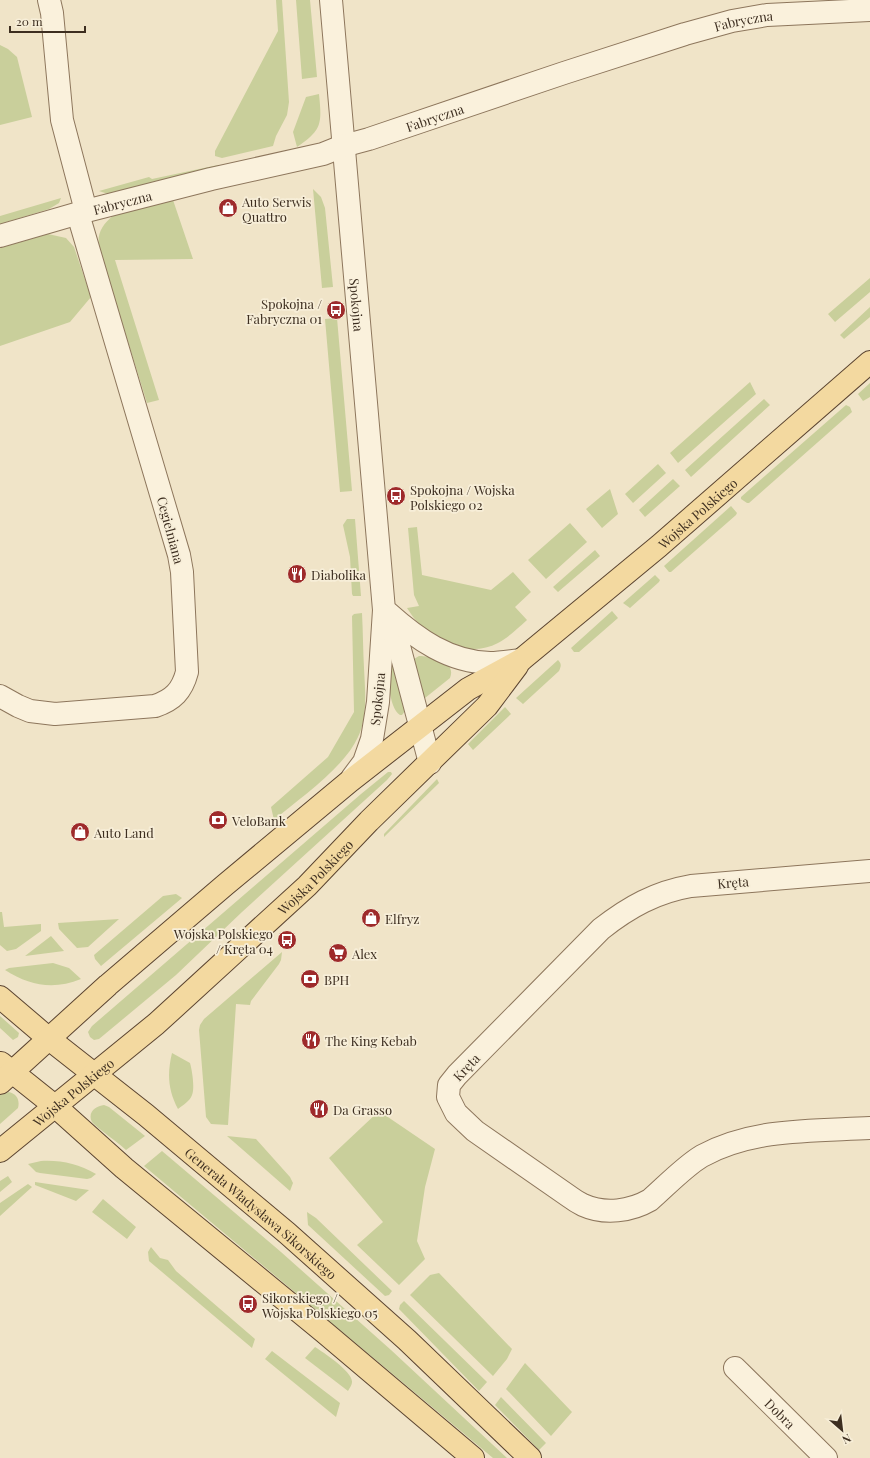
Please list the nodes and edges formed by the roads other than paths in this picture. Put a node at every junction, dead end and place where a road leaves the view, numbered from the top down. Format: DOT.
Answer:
graph roads {
  1 [pos="49,0"];
  2 [pos="331,0"];
  3 [pos="823,6"];
  4 [pos="870,10"];
  5 [pos="343,146"];
  6 [pos="82,212"];
  7 [pos="0,236"];
  8 [pos="870,362"];
  9 [pos="384,610"];
  10 [pos="521,660"];
  11 [pos="0,696"];
  12 [pos="420,726"];
  13 [pos="430,763"];
  14 [pos="350,781"];
  15 [pos="870,871"];
  16 [pos="0,997"];
  17 [pos="48,1038"];
  18 [pos="4,1073"];
  19 [pos="95,1075"];
  20 [pos="56,1107"];
  21 [pos="870,1128"];
  22 [pos="0,1151"];
  23 [pos="736,1368"];
  24 [pos="473,1458"];
  25 [pos="530,1458"];
  26 [pos="826,1458"];
  1 -- 6 [label="street, Cegielniana"];
  2 -- 5 [label="street, Spokojna"];
  3 -- 4 [label="street, Fabryczna"];
  3 -- 5 [label="street, Fabryczna"];
  5 -- 6 [label="street, Fabryczna"];
  5 -- 9 [label="street, Spokojna"];
  6 -- 7 [label="street, Fabryczna"];
  6 -- 11 [label="street, Cegielniana"];
  8 -- 10 [label="main road, Wojska Polskiego"];
  9 -- 10 [label="street"];
  9 -- 12 [label="street, Spokojna"];
  9 -- 14 [label="street, Spokojna"];
  10 -- 12 [label="main road, Wojska Polskiego"];
  10 -- 13 [label="main road, Wojska Polskiego"];
  12 -- 13 [label="street, Spokojna"];
  12 -- 14 [label="main road, Wojska Polskiego"];
  13 -- 19 [label="main road, Wojska Polskiego"];
  14 -- 17 [label="main road, Wojska Polskiego"];
  15 -- 21 [label="street, Kręta"];
  16 -- 17 [label="main road, Generała Władysława Sikorskiego"];
  17 -- 18 [label="main road, Wojska Polskiego"];
  17 -- 19 [label="main road, Generała Władysława Sikorskiego"];
  18 -- 20 [label="main road"];
  19 -- 20 [label="main road, Wojska Polskiego"];
  19 -- 25 [label="main road, Generała Władysława Sikorskiego"];
  20 -- 22 [label="main road, Wojska Polskiego"];
  20 -- 24 [label="main road"];
  23 -- 26 [label="street, Dobra"];
}
